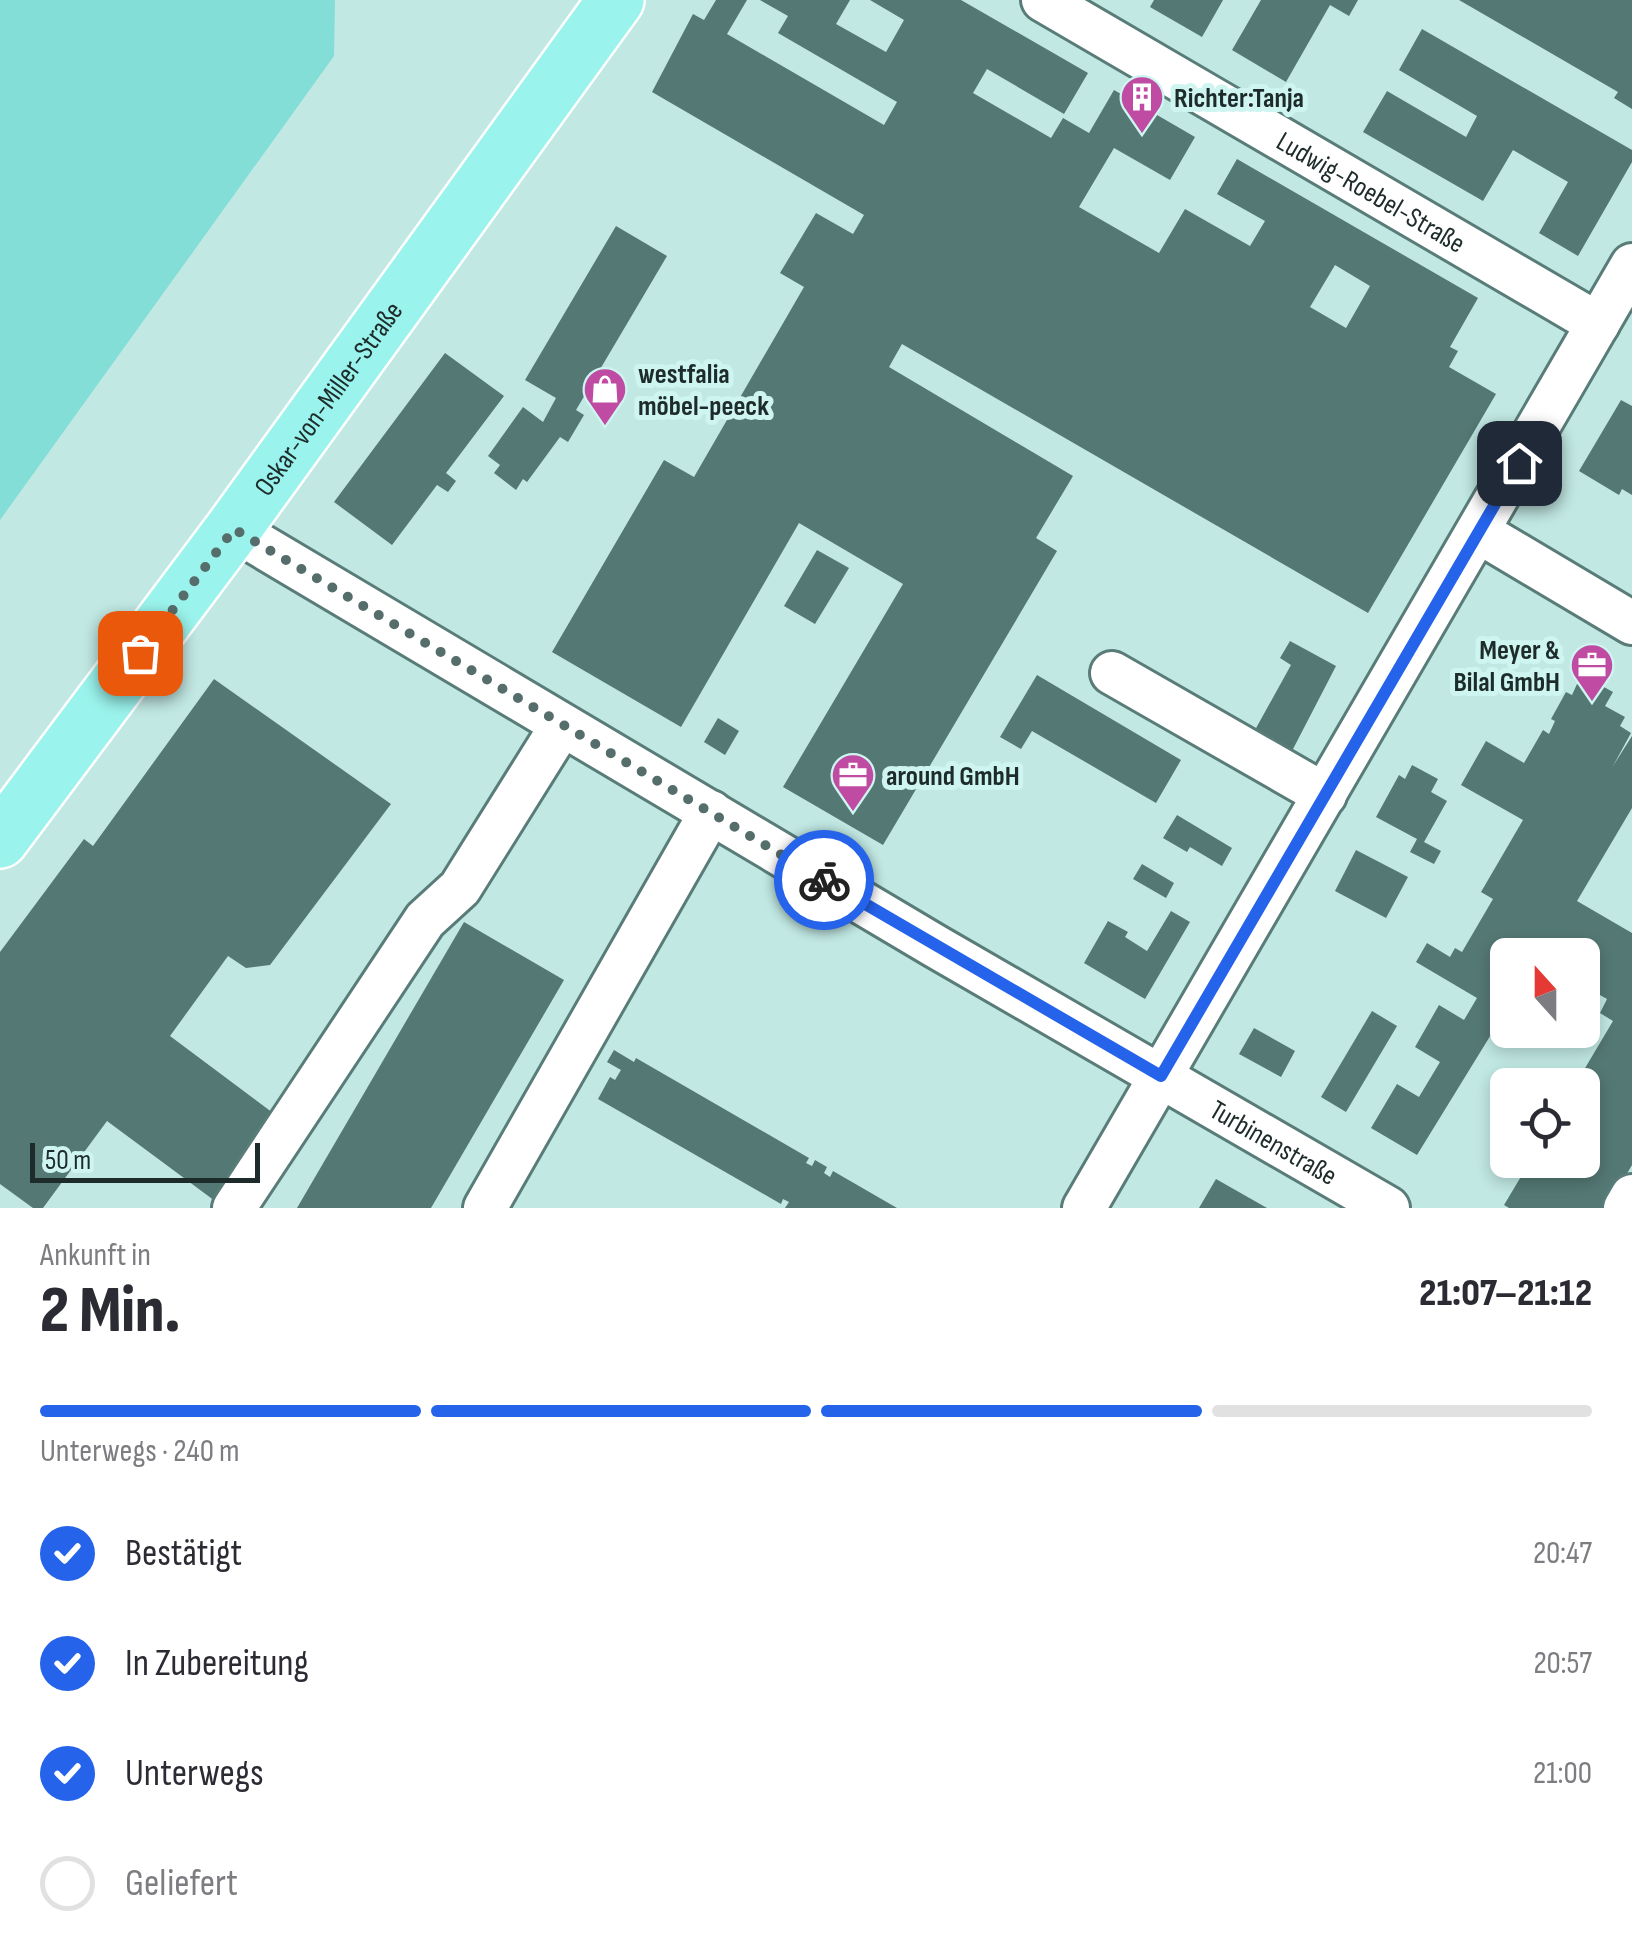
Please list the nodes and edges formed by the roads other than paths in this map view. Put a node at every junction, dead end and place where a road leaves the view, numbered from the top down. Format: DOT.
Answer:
graph roads {
  1 [pos="616,0"];
  2 [pos="1043,0"];
  3 [pos="1632,265"];
  4 [pos="1598,324"];
  5 [pos="234,529"];
  6 [pos="1479,532"];
  7 [pos="1632,622"];
  8 [pos="1112,672"];
  9 [pos="562,725"];
  10 [pos="1325,796"];
  11 [pos="711,812"];
  12 [pos="0,840"];
  13 [pos="1161,1076"];
  14 [pos="1632,1196"];
  15 [pos="501,1203"];
  16 [pos="234,1208"];
  17 [pos="1084,1208"];
  18 [pos="1388,1208"];
  19 [pos="1625,1208"];
  1 -- 5 [label="main road, Oskar-von-Miller-Straße"];
  2 -- 4 [label="street, Ludwig-Roebel-Straße"];
  3 -- 4 [label="street"];
  4 -- 6 [label="street"];
  5 -- 9 [label="street, Turbinenstraße"];
  5 -- 12 [label="main road, Oskar-von-Miller-Straße"];
  6 -- 7 [label="street"];
  6 -- 10 [label="street"];
  8 -- 10 [label="street"];
  9 -- 11 [label="street, Turbinenstraße"];
  9 -- 16 [label="street"];
  10 -- 13 [label="street"];
  11 -- 13 [label="street, Turbinenstraße"];
  11 -- 15 [label="street"];
  13 -- 17 [label="street"];
  13 -- 18 [label="street, Turbinenstraße"];
  14 -- 19 [label="street"];
}
